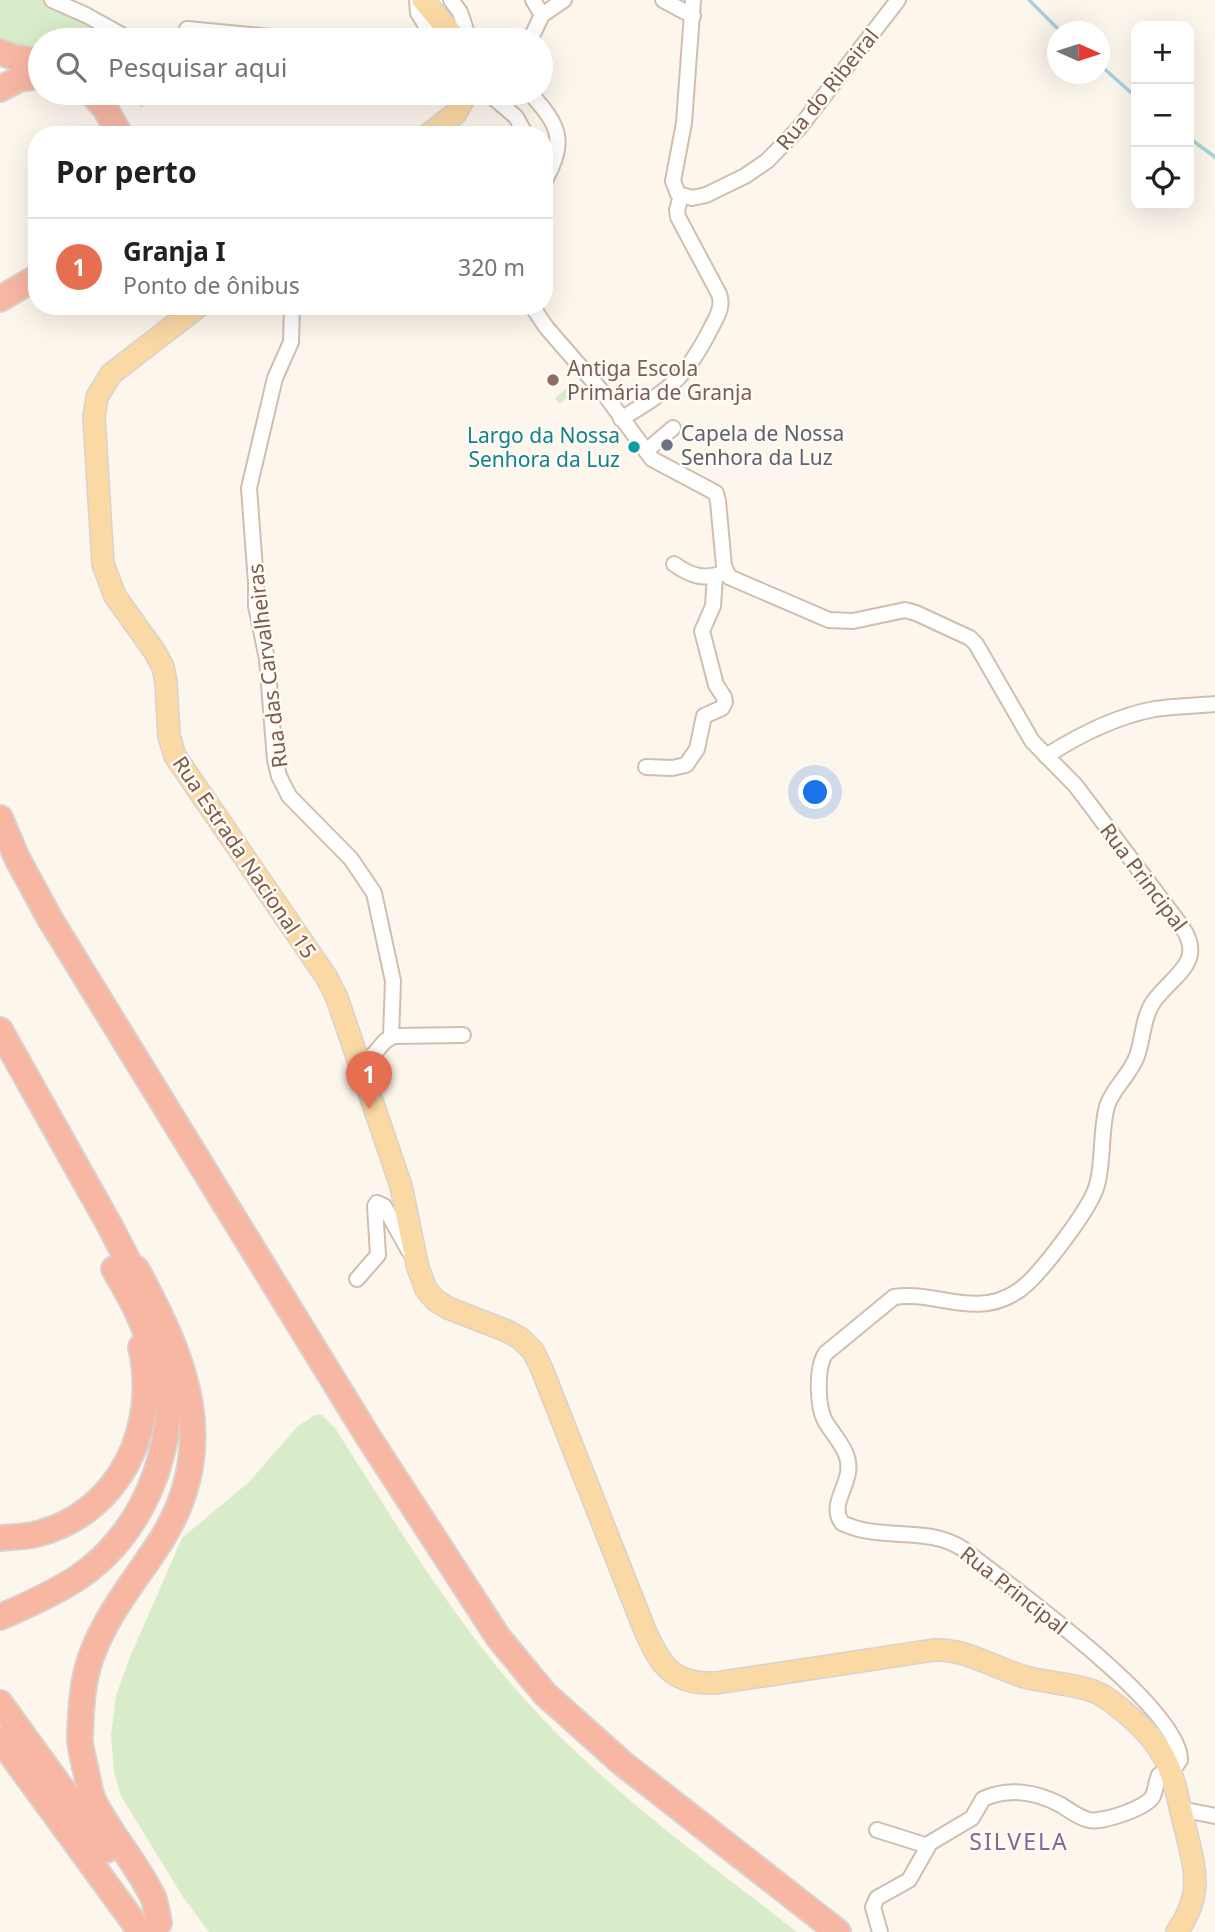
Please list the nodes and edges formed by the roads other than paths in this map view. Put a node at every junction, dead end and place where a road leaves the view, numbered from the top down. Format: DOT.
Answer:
graph roads {
  1 [pos="52,0"];
  2 [pos="417,0"];
  3 [pos="423,0"];
  4 [pos="451,0"];
  5 [pos="533,0"];
  6 [pos="564,0"];
  7 [pos="663,0"];
  8 [pos="693,0"];
  9 [pos="898,0"];
  10 [pos="542,15"];
  11 [pos="693,16"];
  12 [pos="109,28"];
  13 [pos="441,28"];
  14 [pos="448,28"];
  15 [pos="458,28"];
  16 [pos="536,28"];
  17 [pos="0,52"];
  18 [pos="28,60"];
  19 [pos="28,78"];
  20 [pos="0,89"];
  21 [pos="109,105"];
  22 [pos="111,105"];
  23 [pos="460,105"];
  24 [pos="502,105"];
  25 [pos="540,105"];
  26 [pos="117,126"];
  27 [pos="126,126"];
  28 [pos="439,126"];
  29 [pos="521,126"];
  30 [pos="553,164"];
  31 [pos="681,196"];
  32 [pos="28,269"];
  33 [pos="28,282"];
  34 [pos="0,286"];
  35 [pos="0,299"];
  36 [pos="187,315"];
  37 [pos="292,315"];
  38 [pos="538,315"];
  39 [pos="621,419"];
  40 [pos="673,428"];
  41 [pos="646,451"];
  42 [pos="674,564"];
  43 [pos="720,574"];
  44 [pos="1215,704"];
  45 [pos="1046,756"];
  46 [pos="646,767"];
  47 [pos="0,818"];
  48 [pos="0,833"];
  49 [pos="0,847"];
  50 [pos="93,1006"];
  51 [pos="0,1030"];
  52 [pos="463,1035"];
  53 [pos="391,1037"];
  54 [pos="0,1063"];
  55 [pos="362,1069"];
  56 [pos="32,1105"];
  57 [pos="120,1263"];
  58 [pos="418,1268"];
  59 [pos="358,1279"];
  60 [pos="0,1538"];
  61 [pos="0,1603"];
  62 [pos="0,1617"];
  63 [pos="0,1703"];
  64 [pos="0,1739"];
  65 [pos="1170,1769"];
  66 [pos="1180,1809"];
  67 [pos="1215,1816"];
  68 [pos="877,1830"];
  69 [pos="928,1846"];
  70 [pos="155,1929"];
  71 [pos="823,1932"];
  72 [pos="838,1932"];
  73 [pos="880,1932"];
  74 [pos="1177,1932"];
  1 -- 12 [label="street"];
  2 -- 13 [label="street"];
  3 -- 14 [label="main road"];
  4 -- 15 [label="street"];
  5 -- 10 [label="street"];
  6 -- 10 [label="street"];
  7 -- 11 [label="street"];
  8 -- 11 [label="street"];
  9 -- 31 [label="street, Rua do Ribeiral"];
  10 -- 16 [label="street"];
  11 -- 31 [label="street"];
  17 -- 18 [label="highway"];
  19 -- 20 [label="highway"];
  21 -- 26 [label="highway"];
  22 -- 27 [label="highway"];
  23 -- 28 [label="main road"];
  24 -- 29 [label="street"];
  25 -- 30 [label="street"];
  31 -- 39 [label="street"];
  32 -- 34 [label="highway"];
  33 -- 35 [label="highway"];
  36 -- 55 [label="main road, Rua Estrada Nacional 15"];
  37 -- 53 [label="street, Rua das Carvalheiras"];
  38 -- 39 [label="street"];
  39 -- 41 [label="street"];
  40 -- 41 [label="street"];
  41 -- 43 [label="street"];
  42 -- 43 [label="street, Rua Principal"];
  43 -- 45 [label="street, Rua Principal"];
  43 -- 46 [label="street"];
  44 -- 45 [label="street"];
  45 -- 65 [label="street, Rua Principal"];
  47 -- 72 [label="highway"];
  48 -- 50 [label="highway"];
  49 -- 50 [label="highway"];
  50 -- 71 [label="highway"];
  51 -- 56 [label="highway"];
  52 -- 53 [label="street"];
  53 -- 55 [label="street"];
  54 -- 56 [label="highway"];
  55 -- 58 [label="main road, Rua Estrada Nacional 15"];
  56 -- 57 [label="highway"];
  57 -- 60 [label="highway"];
  57 -- 61 [label="highway"];
  57 -- 62 [label="highway"];
  57 -- 70 [label="highway"];
  58 -- 59 [label="street"];
  58 -- 65 [label="main road, Rua Estrada Nacional 15"];
  63 -- 70 [label="highway"];
  64 -- 70 [label="highway"];
  65 -- 66 [label="main road"];
  65 -- 69 [label="street"];
  66 -- 67 [label="street"];
  66 -- 74 [label="main road"];
  68 -- 69 [label="street"];
  69 -- 73 [label="street"];
}
